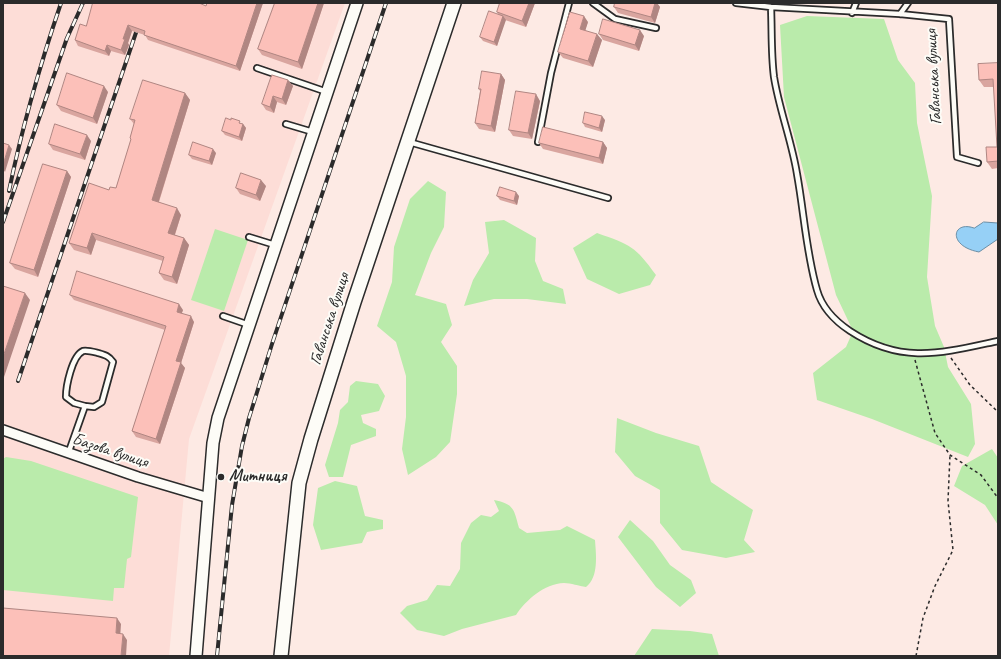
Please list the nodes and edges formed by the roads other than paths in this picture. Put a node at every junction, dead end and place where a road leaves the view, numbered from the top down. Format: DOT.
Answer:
graph roads {
  1 [pos="357,3"];
  2 [pos="454,3"];
  3 [pos="569,3"];
  4 [pos="593,3"];
  5 [pos="736,3"];
  6 [pos="856,3"];
  7 [pos="908,3"];
  8 [pos="771,8"];
  9 [pos="852,12"];
  10 [pos="900,14"];
  11 [pos="656,28"];
  12 [pos="257,68"];
  13 [pos="327,92"];
  14 [pos="286,124"];
  15 [pos="314,133"];
  16 [pos="407,141"];
  17 [pos="538,142"];
  18 [pos="978,163"];
  19 [pos="608,198"];
  20 [pos="248,237"];
  21 [pos="276,246"];
  22 [pos="223,316"];
  23 [pos="249,325"];
  24 [pos="998,341"];
  25 [pos="85,406"];
  26 [pos="3,430"];
  27 [pos="68,454"];
  28 [pos="209,498"];
  29 [pos="196,656"];
  30 [pos="281,656"];
  1 -- 13 [label="street"];
  2 -- 16 [label="main road, Гаванська вулиця"];
  3 -- 17 [label="lane"];
  4 -- 11 [label="lane"];
  5 -- 8 [label="lane, Гаванська вулиця"];
  6 -- 9 [label="lane"];
  7 -- 10 [label="lane"];
  8 -- 9 [label="lane, Гаванська вулиця"];
  8 -- 24 [label="lane"];
  9 -- 10 [label="lane, Гаванська вулиця"];
  10 -- 18 [label="lane, Гаванська вулиця"];
  12 -- 13 [label="lane"];
  13 -- 15 [label="street"];
  14 -- 15 [label="lane"];
  15 -- 21 [label="street"];
  16 -- 19 [label="lane"];
  16 -- 30 [label="main road, Гаванська вулиця"];
  20 -- 21 [label="lane"];
  21 -- 23 [label="street"];
  22 -- 23 [label="lane"];
  23 -- 28 [label="street"];
  25 -- 25 [label="lane"];
  25 -- 27 [label="lane"];
  26 -- 27 [label="street, Базова вулиця"];
  27 -- 28 [label="street, Базова вулиця"];
  28 -- 29 [label="street"];
}
